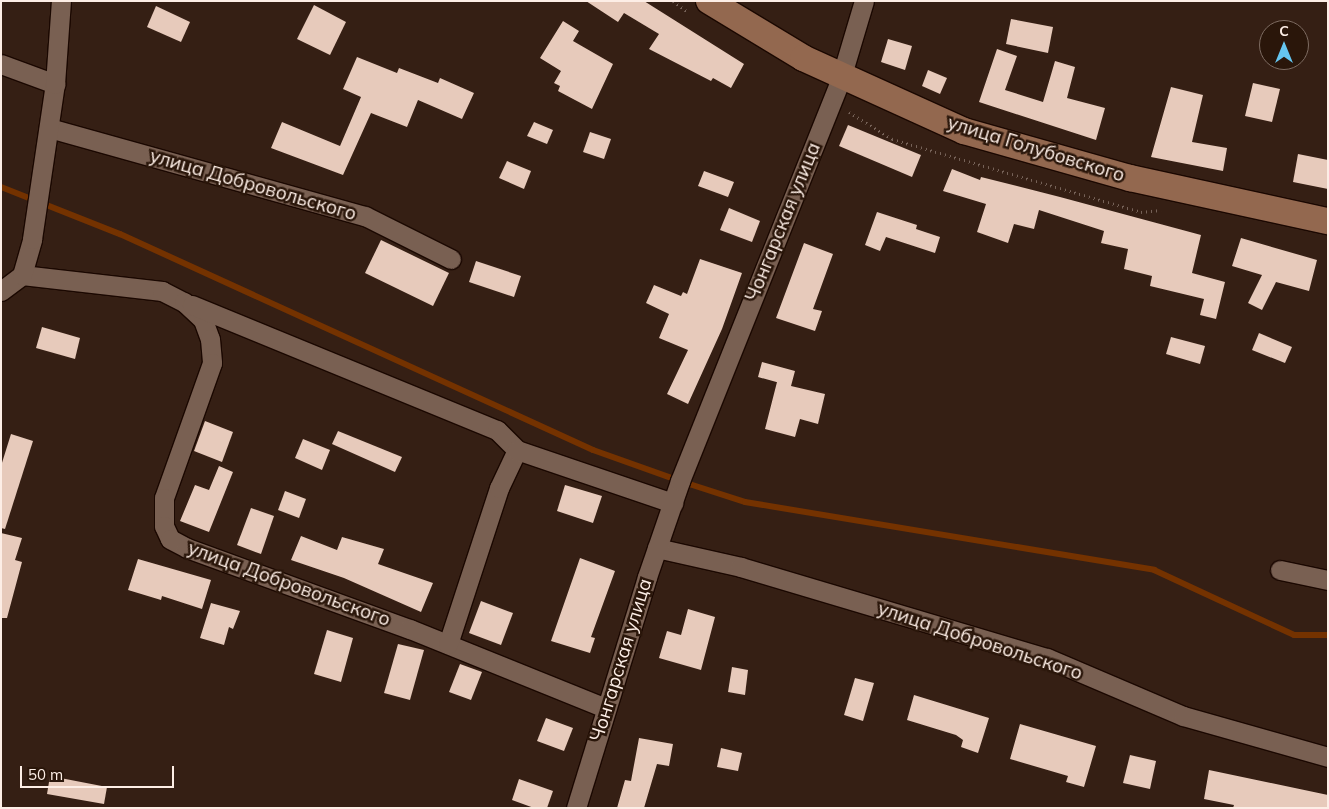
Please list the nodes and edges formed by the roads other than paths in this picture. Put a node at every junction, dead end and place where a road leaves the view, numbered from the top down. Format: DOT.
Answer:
graph roads {
  1 [pos="61,1"];
  2 [pos="709,1"];
  3 [pos="864,1"];
  4 [pos="1,64"];
  5 [pos="841,78"];
  6 [pos="55,84"];
  7 [pos="49,128"];
  8 [pos="1328,220"];
  9 [pos="450,259"];
  10 [pos="22,276"];
  11 [pos="1,291"];
  12 [pos="184,302"];
  13 [pos="517,450"];
  14 [pos="671,508"];
  15 [pos="657,548"];
  16 [pos="1280,570"];
  17 [pos="1328,580"];
  18 [pos="448,644"];
  19 [pos="606,708"];
  20 [pos="1328,757"];
  21 [pos="576,808"];
  1 -- 6 [label="street"];
  2 -- 5 [label="street, улица Голубовского"];
  3 -- 5 [label="street, Чонгарская улица"];
  4 -- 6 [label="street"];
  5 -- 8 [label="street, улица Голубовского"];
  5 -- 14 [label="street, Чонгарская улица"];
  6 -- 7 [label="street"];
  7 -- 9 [label="street, улица Добровольского"];
  7 -- 10 [label="street"];
  10 -- 11 [label="street"];
  10 -- 12 [label="street, улица Добровольского"];
  12 -- 13 [label="street"];
  12 -- 18 [label="street, улица Добровольского"];
  13 -- 14 [label="street"];
  13 -- 18 [label="street"];
  14 -- 15 [label="street, Чонгарская улица"];
  15 -- 19 [label="street, Чонгарская улица"];
  15 -- 20 [label="street, улица Добровольского"];
  16 -- 17 [label="street"];
  18 -- 19 [label="street, улица Добровольского"];
  19 -- 21 [label="street, Чонгарская улица"];
}
